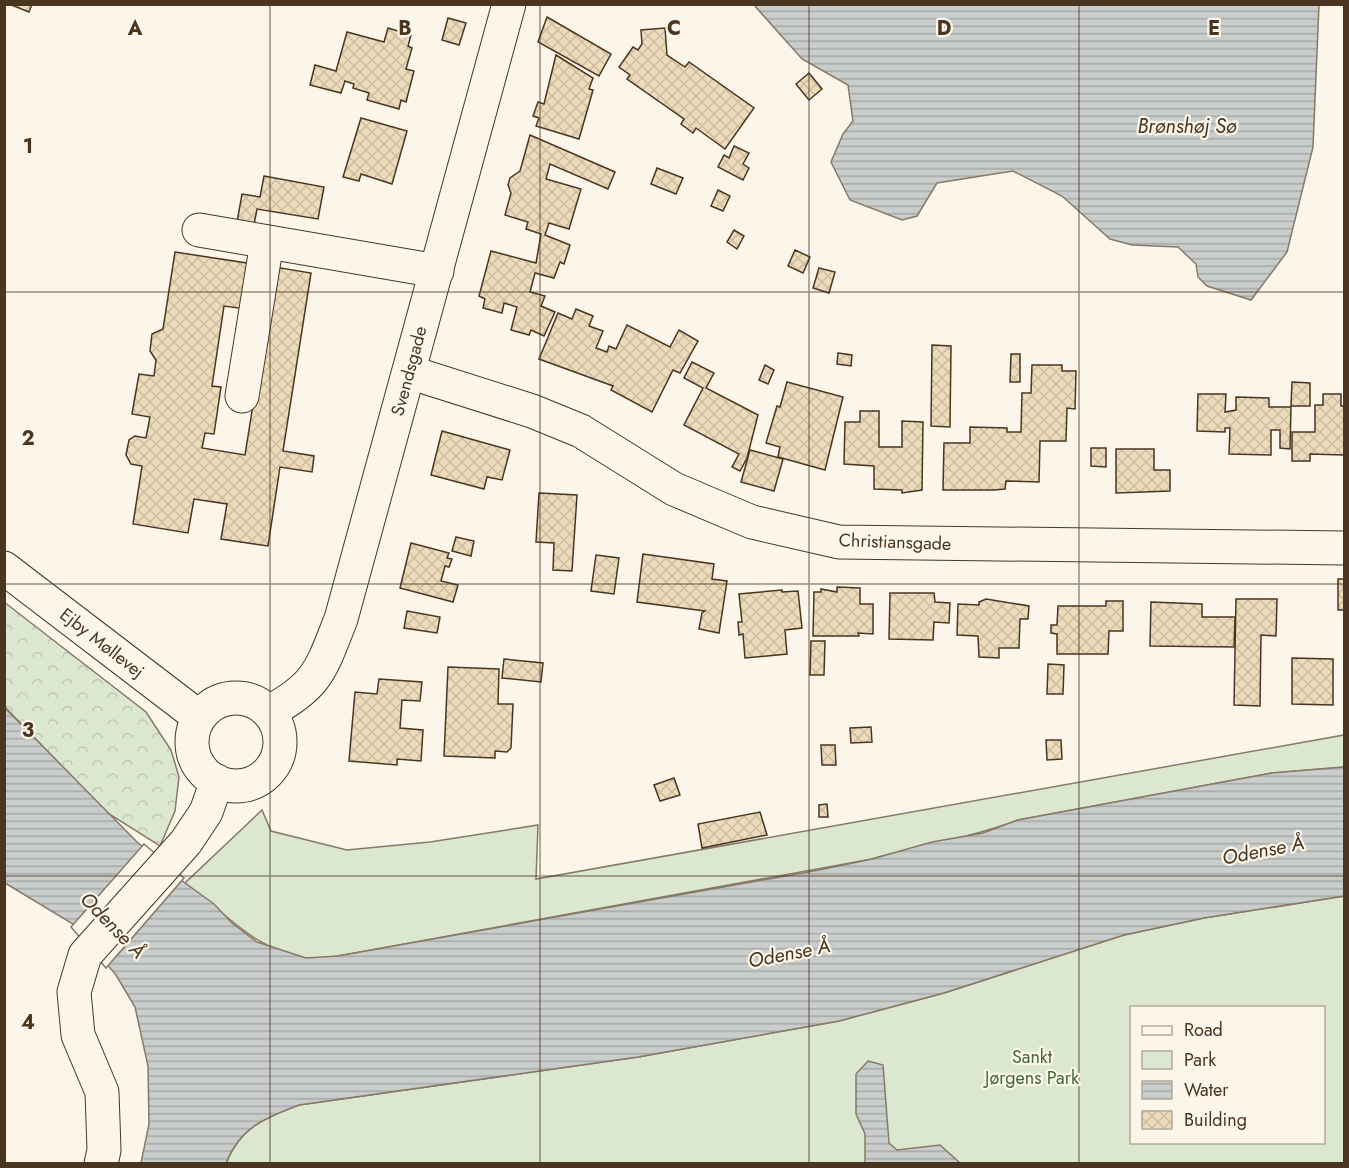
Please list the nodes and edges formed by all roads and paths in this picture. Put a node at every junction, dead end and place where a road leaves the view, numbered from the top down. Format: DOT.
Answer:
graph roads {
  1 [pos="509,4"];
  2 [pos="199,230"];
  3 [pos="267,242"];
  4 [pos="437,271"];
  5 [pos="409,372"];
  6 [pos="242,396"];
  7 [pos="1344,548"];
  8 [pos="4,568"];
  9 [pos="269,712"];
  10 [pos="199,717"];
  11 [pos="217,782"];
  12 [pos="101,1164"];
  1 -- 4 [label="street, Svendsgade"];
  2 -- 3 [label="street"];
  3 -- 4 [label="street"];
  3 -- 6 [label="street"];
  4 -- 5 [label="street, Svendsgade"];
  5 -- 7 [label="street, Christiansgade"];
  5 -- 9 [label="street, Svendsgade"];
  8 -- 10 [label="street, Ejby Møllevej"];
  9 -- 10 [label="street"];
  9 -- 11 [label="street"];
  10 -- 11 [label="street"];
  11 -- 12 [label="street"];
}
